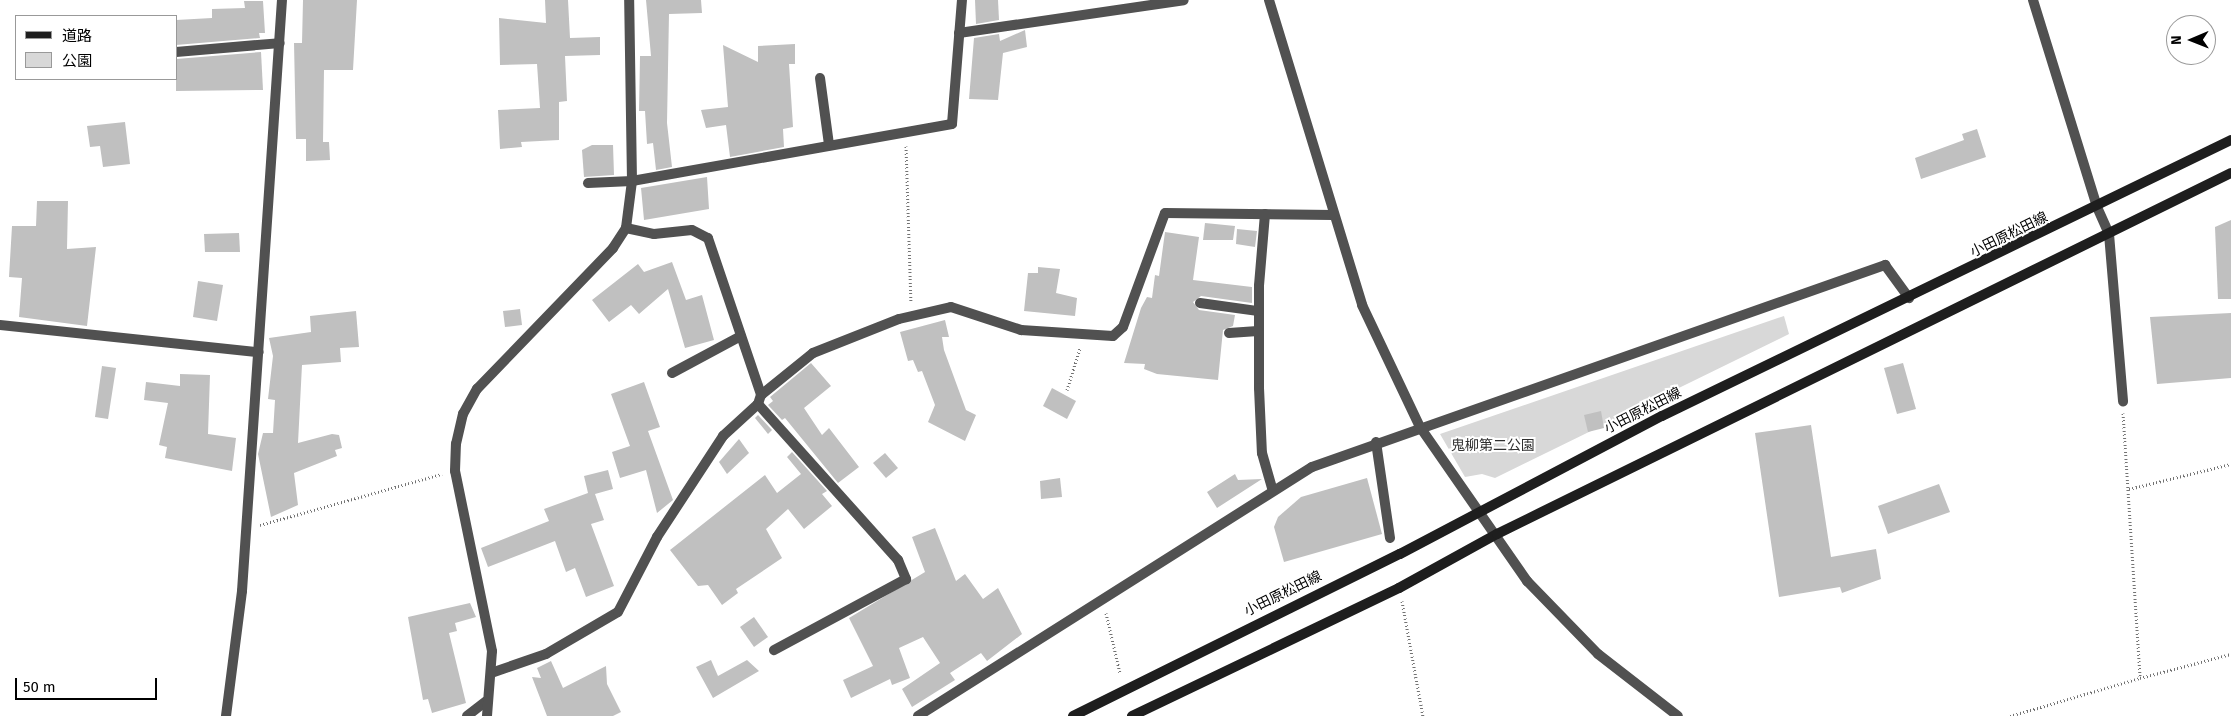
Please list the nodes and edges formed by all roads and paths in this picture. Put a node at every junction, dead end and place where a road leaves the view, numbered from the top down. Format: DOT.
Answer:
graph roads {
  1 [pos="282,0"];
  2 [pos="629,0"];
  3 [pos="962,0"];
  4 [pos="1184,0"];
  5 [pos="1269,0"];
  6 [pos="2033,0"];
  7 [pos="959,33"];
  8 [pos="280,43"];
  9 [pos="178,52"];
  10 [pos="820,78"];
  11 [pos="905,132"];
  12 [pos="2231,140"];
  13 [pos="829,145"];
  14 [pos="2231,173"];
  15 [pos="632,181"];
  16 [pos="588,183"];
  17 [pos="2097,207"];
  18 [pos="1265,214"];
  19 [pos="1332,215"];
  20 [pos="626,228"];
  21 [pos="2109,234"];
  22 [pos="1909,298"];
  23 [pos="1200,303"];
  24 [pos="1258,311"];
  25 [pos="911,316"];
  26 [pos="0,326"];
  27 [pos="1258,331"];
  28 [pos="1229,333"];
  29 [pos="1081,334"];
  30 [pos="741,336"];
  31 [pos="259,352"];
  32 [pos="672,373"];
  33 [pos="1067,390"];
  34 [pos="759,400"];
  35 [pos="2123,401"];
  36 [pos="1420,427"];
  37 [pos="1376,442"];
  38 [pos="2231,464"];
  39 [pos="455,471"];
  40 [pos="2129,489"];
  41 [pos="1272,490"];
  42 [pos="1476,513"];
  43 [pos="245,529"];
  44 [pos="1497,534"];
  45 [pos="1390,538"];
  46 [pos="1402,599"];
  47 [pos="1098,600"];
  48 [pos="774,650"];
  49 [pos="2231,654"];
  50 [pos="494,672"];
  51 [pos="1120,673"];
  52 [pos="2140,678"];
  53 [pos="485,702"];
  54 [pos="226,716"];
  55 [pos="467,716"];
  56 [pos="487,716"];
  57 [pos="918,716"];
  58 [pos="1073,716"];
  59 [pos="1132,716"];
  60 [pos="1423,716"];
  61 [pos="1678,716"];
  62 [pos="2010,716"];
  1 -- 8 [label="street"];
  2 -- 15 [label="street"];
  3 -- 7 [label="street"];
  4 -- 7 [label="street"];
  5 -- 19 [label="street"];
  6 -- 17 [label="street"];
  7 -- 11 [label="street"];
  8 -- 9 [label="street"];
  8 -- 31 [label="street"];
  10 -- 13 [label="street"];
  11 -- 13 [label="street"];
  11 -- 25 [label="path"];
  12 -- 17 [label="main road, 小田原松田線"];
  13 -- 15 [label="street"];
  14 -- 21 [label="main road"];
  15 -- 16 [label="street"];
  15 -- 20 [label="street"];
  17 -- 21 [label="street"];
  17 -- 22 [label="main road, 小田原松田線"];
  18 -- 19 [label="street"];
  18 -- 24 [label="street"];
  18 -- 29 [label="street"];
  19 -- 36 [label="street"];
  20 -- 30 [label="street"];
  20 -- 39 [label="street"];
  21 -- 35 [label="street"];
  21 -- 44 [label="main road"];
  22 -- 36 [label="street"];
  22 -- 42 [label="main road, 小田原松田線"];
  23 -- 24 [label="street"];
  24 -- 27 [label="street"];
  25 -- 29 [label="street"];
  25 -- 34 [label="street"];
  26 -- 31 [label="street"];
  27 -- 28 [label="street"];
  27 -- 41 [label="street"];
  29 -- 33 [label="path"];
  30 -- 32 [label="street"];
  30 -- 34 [label="street"];
  31 -- 43 [label="street"];
  34 -- 48 [label="street"];
  34 -- 50 [label="street"];
  35 -- 40 [label="path"];
  36 -- 37 [label="street"];
  36 -- 42 [label="street"];
  37 -- 41 [label="street"];
  37 -- 45 [label="street"];
  38 -- 40 [label="path"];
  39 -- 43 [label="path"];
  39 -- 50 [label="street"];
  40 -- 52 [label="path"];
  41 -- 47 [label="street"];
  42 -- 44 [label="street"];
  42 -- 58 [label="main road, 小田原松田線"];
  43 -- 54 [label="street"];
  44 -- 59 [label="main road"];
  44 -- 61 [label="street"];
  46 -- 60 [label="path"];
  47 -- 51 [label="path"];
  47 -- 57 [label="street"];
  49 -- 52 [label="path"];
  50 -- 53 [label="street"];
  52 -- 62 [label="path"];
  53 -- 55 [label="street"];
  53 -- 56 [label="street"];
}
